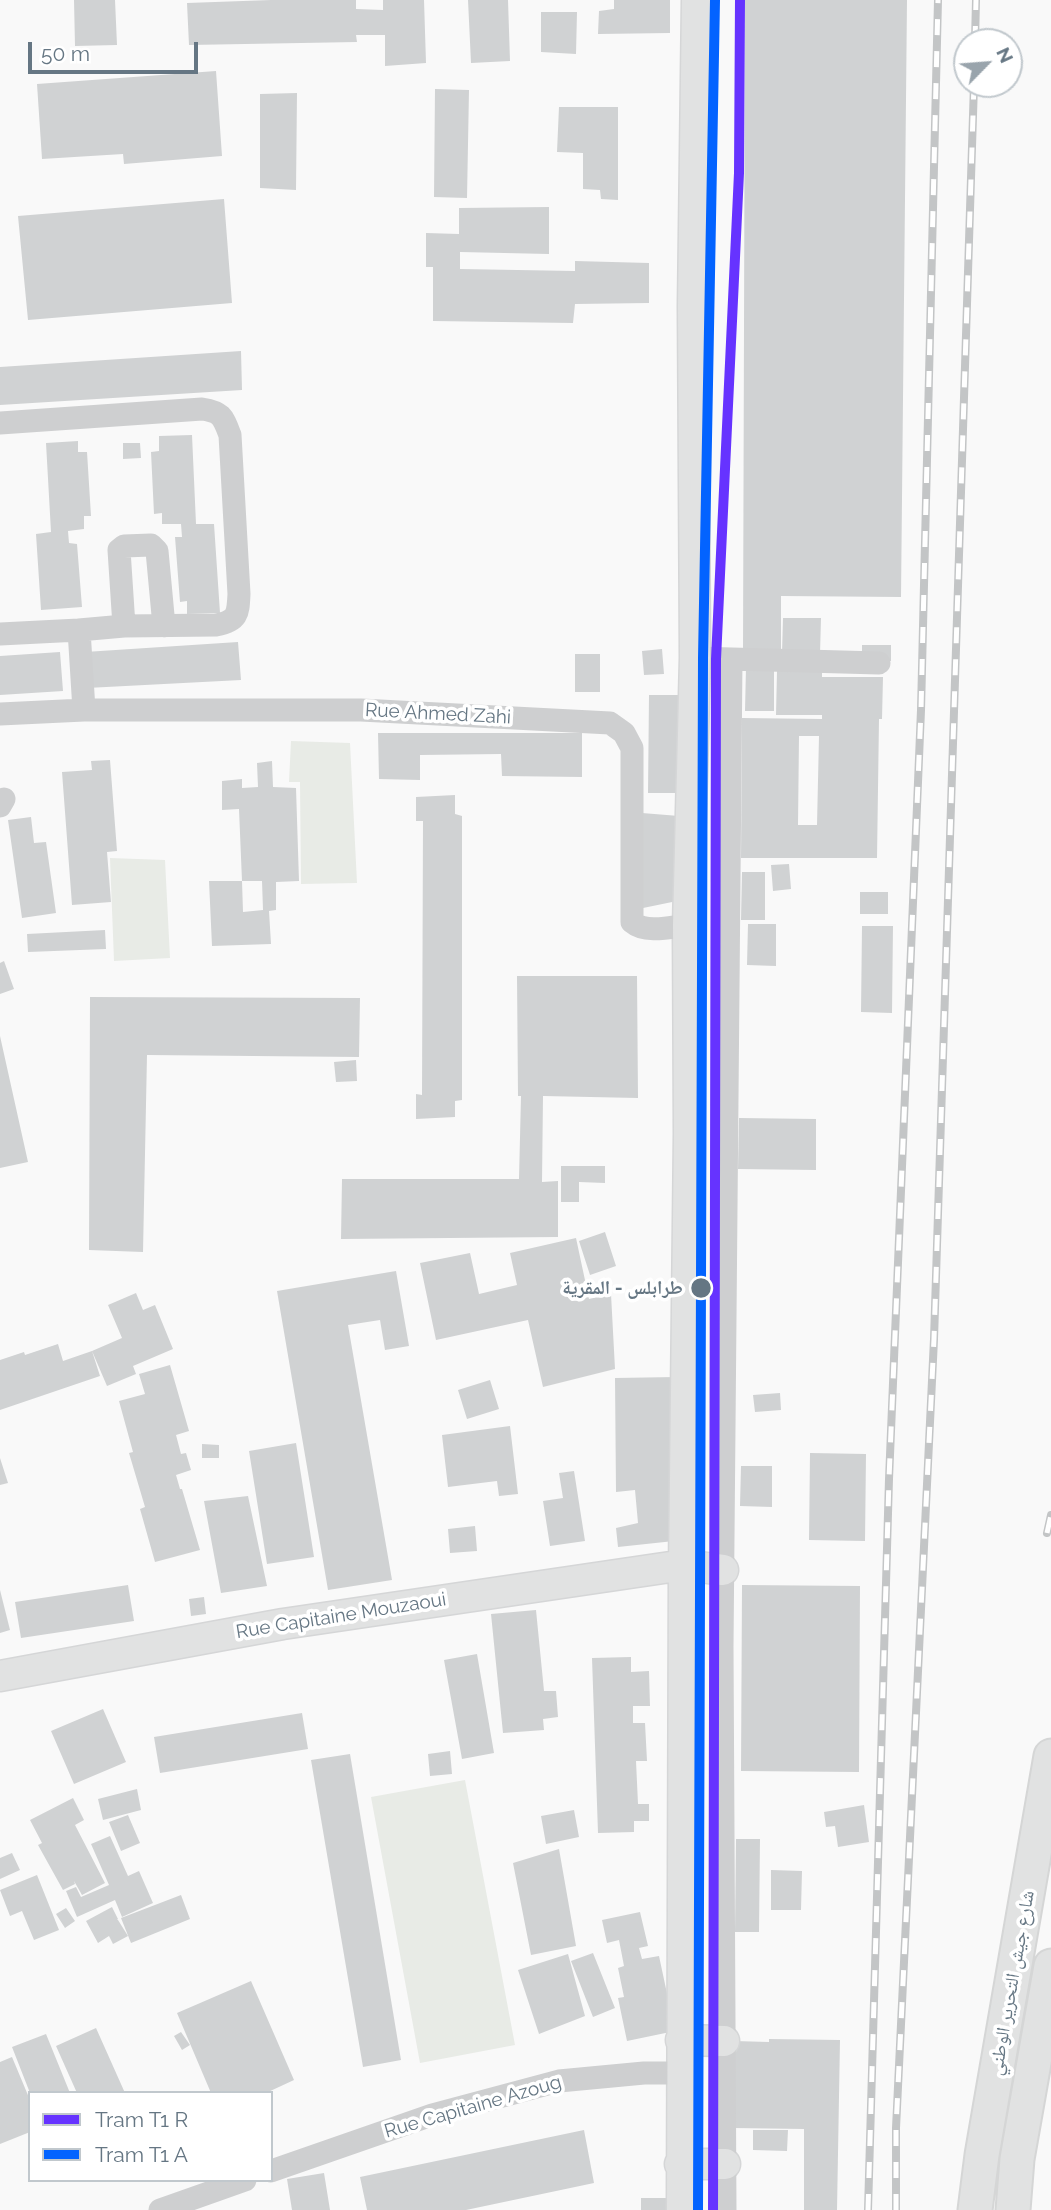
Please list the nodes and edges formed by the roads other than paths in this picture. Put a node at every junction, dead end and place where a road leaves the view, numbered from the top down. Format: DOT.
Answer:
graph roads {
  1 [pos="697,0"];
  2 [pos="0,423"];
  3 [pos="124,626"];
  4 [pos="164,626"];
  5 [pos="79,630"];
  6 [pos="0,634"];
  7 [pos="695,658"];
  8 [pos="731,659"];
  9 [pos="879,663"];
  10 [pos="84,710"];
  11 [pos="0,714"];
  12 [pos="688,925"];
  13 [pos="684,1566"];
  14 [pos="723,1570"];
  15 [pos="0,1676"];
  16 [pos="1051,1756"];
  17 [pos="1051,1966"];
  18 [pos="681,2040"];
  19 [pos="723,2041"];
  20 [pos="681,2073"];
  21 [pos="680,2164"];
  22 [pos="725,2164"];
  23 [pos="273,2170"];
  24 [pos="239,2182"];
  25 [pos="160,2210"];
  26 [pos="682,2210"];
  27 [pos="725,2210"];
  28 [pos="975,2210"];
  29 [pos="1013,2210"];
  1 -- 7 [label="main road"];
  2 -- 4 [label="street"];
  3 -- 4 [label="street"];
  3 -- 4 [label="street"];
  3 -- 5 [label="street"];
  5 -- 6 [label="street"];
  5 -- 10 [label="street"];
  7 -- 8 [label="street"];
  7 -- 12 [label="main road"];
  8 -- 9 [label="street"];
  8 -- 14 [label="street"];
  10 -- 11 [label="street, Rue Ahmed Zahi"];
  10 -- 12 [label="street, Rue Ahmed Zahi"];
  12 -- 13 [label="main road"];
  13 -- 14 [label="main road, Rue Capitaine Mouzaoui"];
  13 -- 15 [label="main road, Rue Capitaine Mouzaoui"];
  13 -- 18 [label="main road"];
  14 -- 19 [label="street"];
  16 -- 28 [label="highway, شارع جيش التحرير الوطني"];
  17 -- 29 [label="highway, شارع جيش التحرير الوطني"];
  18 -- 19 [label="main road"];
  18 -- 20 [label="main road"];
  19 -- 22 [label="street"];
  20 -- 21 [label="main road"];
  20 -- 23 [label="street, Rue Capitaine Azoug"];
  21 -- 22 [label="main road"];
  21 -- 26 [label="main road"];
  22 -- 27 [label="street"];
  24 -- 25 [label="street"];
}
